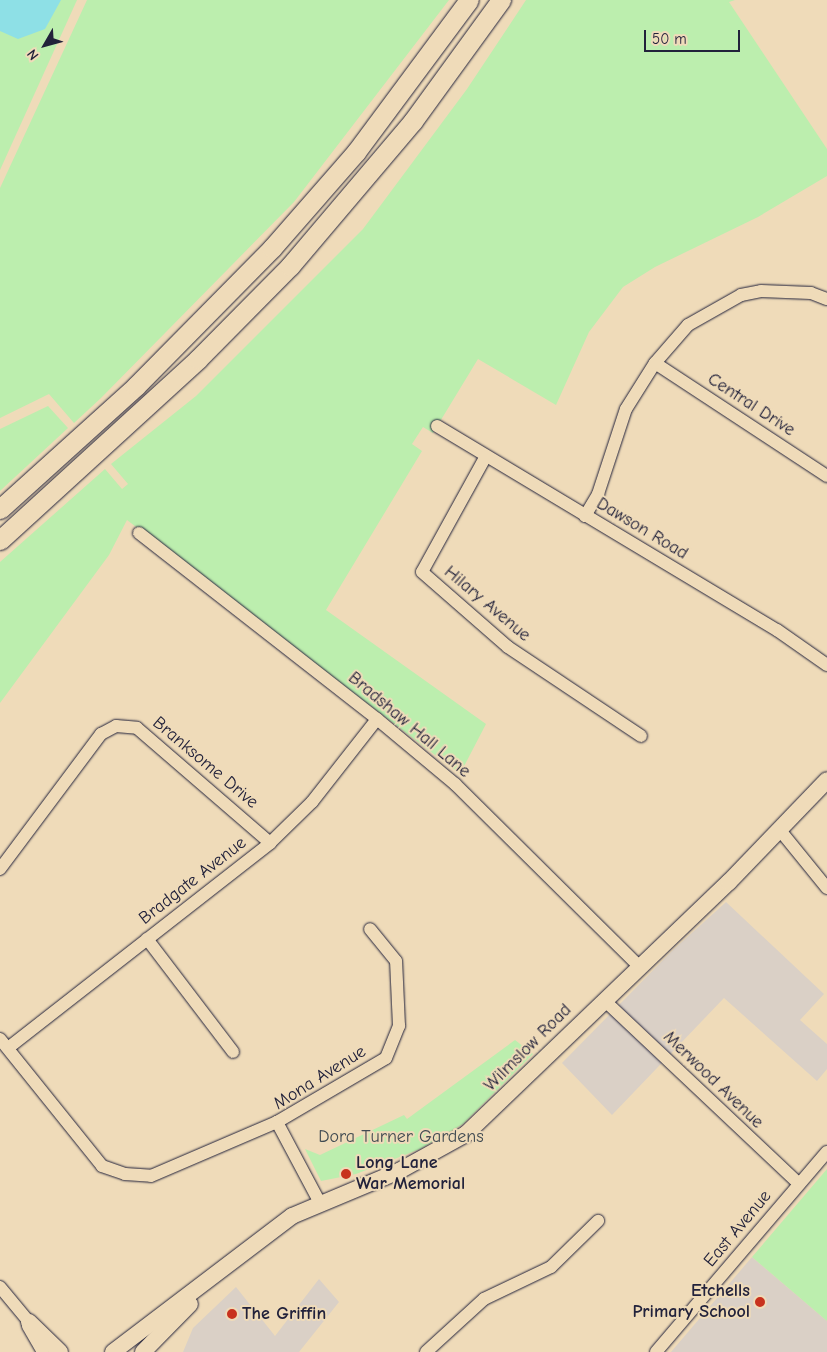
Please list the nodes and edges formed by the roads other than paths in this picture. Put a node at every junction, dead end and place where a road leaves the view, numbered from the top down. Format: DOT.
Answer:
graph roads {
  1 [pos="469,0"];
  2 [pos="501,0"];
  3 [pos="827,299"];
  4 [pos="655,363"];
  5 [pos="437,426"];
  6 [pos="486,456"];
  7 [pos="827,476"];
  8 [pos="0,509"];
  9 [pos="585,516"];
  10 [pos="139,533"];
  11 [pos="0,540"];
  12 [pos="827,665"];
  13 [pos="377,718"];
  14 [pos="640,736"];
  15 [pos="827,780"];
  16 [pos="780,829"];
  17 [pos="270,842"];
  18 [pos="0,869"];
  19 [pos="827,888"];
  20 [pos="370,928"];
  21 [pos="147,939"];
  22 [pos="639,966"];
  23 [pos="604,1000"];
  24 [pos="4,1043"];
  25 [pos="233,1052"];
  26 [pos="277,1122"];
  27 [pos="827,1152"];
  28 [pos="799,1184"];
  29 [pos="320,1202"];
  30 [pos="598,1221"];
  31 [pos="212,1280"];
  32 [pos="0,1286"];
  33 [pos="15,1306"];
  34 [pos="29,1322"];
  35 [pos="135,1333"];
  36 [pos="149,1350"];
  37 [pos="43,1352"];
  38 [pos="56,1352"];
  39 [pos="60,1352"];
  40 [pos="113,1352"];
  41 [pos="426,1352"];
  42 [pos="656,1352"];
  1 -- 8 [label="highway"];
  2 -- 11 [label="highway"];
  3 -- 4 [label="street"];
  4 -- 7 [label="street, Central Drive"];
  4 -- 9 [label="street"];
  5 -- 6 [label="street, Dawson Road"];
  6 -- 9 [label="street, Dawson Road"];
  6 -- 14 [label="street, Hilary Avenue"];
  9 -- 12 [label="street, Dawson Road"];
  10 -- 13 [label="street, Bradshaw Hall Lane"];
  13 -- 17 [label="street, Bradgate Avenue"];
  13 -- 22 [label="street, Bradshaw Hall Lane"];
  15 -- 16 [label="main road, Wilmslow Road"];
  16 -- 19 [label="street"];
  16 -- 22 [label="main road, Wilmslow Road"];
  17 -- 18 [label="street, Branksome Drive"];
  17 -- 21 [label="street, Bradgate Avenue"];
  20 -- 26 [label="street, Mona Avenue"];
  21 -- 24 [label="street, Bradgate Avenue"];
  21 -- 25 [label="street"];
  22 -- 23 [label="main road, Wilmslow Road"];
  23 -- 28 [label="street, Merwood Avenue"];
  23 -- 29 [label="main road, Wilmslow Road"];
  24 -- 26 [label="street"];
  26 -- 29 [label="street, Mona Avenue"];
  27 -- 28 [label="street, East Avenue"];
  28 -- 42 [label="street, East Avenue"];
  29 -- 31 [label="main road, Wilmslow Road"];
  30 -- 41 [label="street"];
  31 -- 35 [label="main road, Wilmslow Road"];
  31 -- 36 [label="main road, Wilmslow Road"];
  32 -- 33 [label="street"];
  33 -- 34 [label="street"];
  33 -- 37 [label="street"];
  34 -- 38 [label="street"];
  34 -- 39 [label="main road"];
  35 -- 36 [label="street"];
  35 -- 40 [label="main road, Wilmslow Road"];
}
